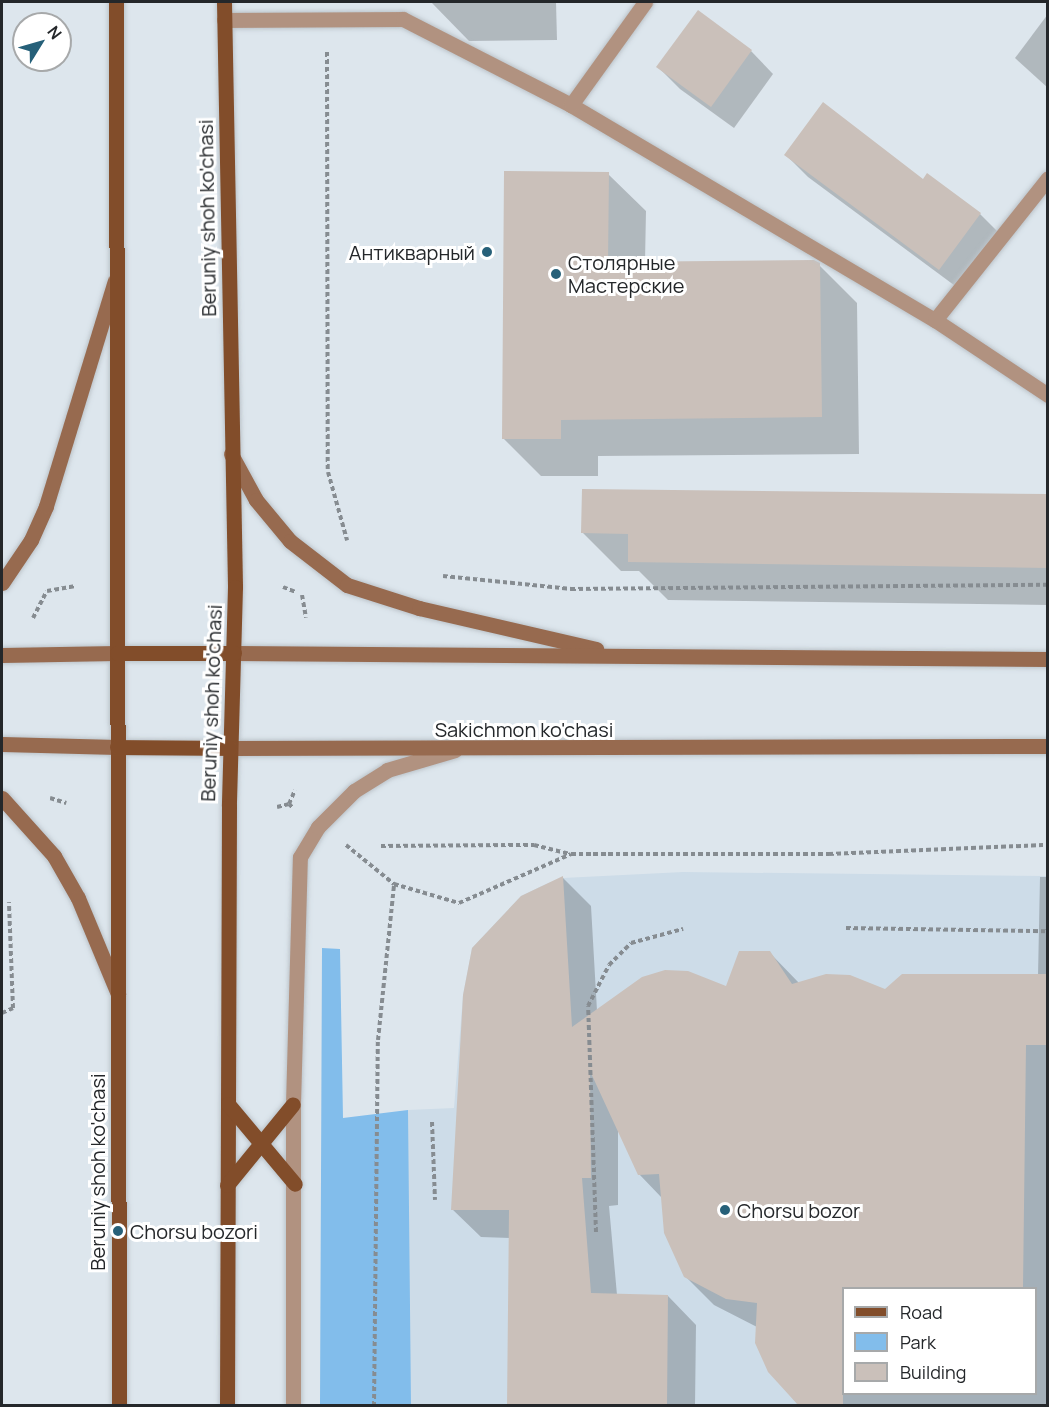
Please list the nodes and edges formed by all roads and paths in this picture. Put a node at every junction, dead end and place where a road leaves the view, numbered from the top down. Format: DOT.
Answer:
graph roads {
  1 [pos="116,2"];
  2 [pos="224,2"];
  3 [pos="645,2"];
  4 [pos="224,20"];
  5 [pos="327,47"];
  6 [pos="571,105"];
  7 [pos="1047,178"];
  8 [pos="117,275"];
  9 [pos="935,320"];
  10 [pos="1047,395"];
  11 [pos="231,454"];
  12 [pos="353,547"];
  13 [pos="439,575"];
  14 [pos="2,583"];
  15 [pos="1047,585"];
  16 [pos="76,586"];
  17 [pos="283,587"];
  18 [pos="308,590"];
  19 [pos="301,594"];
  20 [pos="33,618"];
  21 [pos="306,618"];
  22 [pos="117,653"];
  23 [pos="234,653"];
  24 [pos="2,655"];
  25 [pos="625,656"];
  26 [pos="1047,659"];
  27 [pos="2,744"];
  28 [pos="117,747"];
  29 [pos="1047,747"];
  30 [pos="230,748"];
  31 [pos="455,750"];
  32 [pos="45,796"];
  33 [pos="2,798"];
  34 [pos="66,803"];
  35 [pos="289,804"];
  36 [pos="277,807"];
  37 [pos="337,838"];
  38 [pos="1047,845"];
  39 [pos="381,846"];
  40 [pos="571,854"];
  41 [pos="394,884"];
  42 [pos="9,902"];
  43 [pos="846,928"];
  44 [pos="683,929"];
  45 [pos="1047,931"];
  46 [pos="118,994"];
  47 [pos="2,1013"];
  48 [pos="228,1104"];
  49 [pos="293,1104"];
  50 [pos="432,1122"];
  51 [pos="261,1144"];
  52 [pos="295,1184"];
  53 [pos="227,1185"];
  54 [pos="435,1200"];
  55 [pos="596,1232"];
  56 [pos="119,1406"];
  57 [pos="227,1406"];
  58 [pos="293,1406"];
  59 [pos="374,1406"];
  1 -- 8 [label="main road, Beruniy shoh ko'chasi"];
  2 -- 4 [label="main road, Beruniy shoh ko'chasi"];
  3 -- 6 [label="street"];
  4 -- 6 [label="street"];
  4 -- 11 [label="main road, Beruniy shoh ko'chasi"];
  5 -- 12 [label="path"];
  6 -- 9 [label="street"];
  7 -- 9 [label="street"];
  8 -- 14 [label="main road"];
  8 -- 22 [label="main road, Beruniy shoh ko'chasi"];
  9 -- 10 [label="street"];
  11 -- 23 [label="main road, Beruniy shoh ko'chasi"];
  11 -- 25 [label="main road"];
  13 -- 15 [label="path"];
  16 -- 20 [label="path"];
  17 -- 19 [label="path"];
  18 -- 19 [label="path"];
  19 -- 21 [label="path"];
  22 -- 23 [label="main road"];
  22 -- 24 [label="main road"];
  22 -- 28 [label="main road, Beruniy shoh ko'chasi"];
  23 -- 25 [label="main road"];
  23 -- 30 [label="main road, Beruniy shoh ko'chasi"];
  25 -- 26 [label="main road"];
  27 -- 28 [label="main road, Sakichmon ko'chasi"];
  28 -- 30 [label="main road, Sakichmon ko'chasi"];
  28 -- 46 [label="main road, Beruniy shoh ko'chasi"];
  29 -- 31 [label="main road, Sakichmon ko'chasi"];
  30 -- 31 [label="main road, Sakichmon ko'chasi"];
  30 -- 48 [label="main road, Beruniy shoh ko'chasi"];
  31 -- 49 [label="street"];
  32 -- 34 [label="path"];
  33 -- 46 [label="main road"];
  35 -- 36 [label="path"];
  37 -- 41 [label="path"];
  38 -- 40 [label="path"];
  39 -- 40 [label="path"];
  40 -- 41 [label="path"];
  41 -- 59 [label="path"];
  42 -- 47 [label="path"];
  43 -- 45 [label="path"];
  44 -- 55 [label="path"];
  46 -- 56 [label="main road, Beruniy shoh ko'chasi"];
  48 -- 51 [label="main road"];
  48 -- 53 [label="main road, Beruniy shoh ko'chasi"];
  49 -- 51 [label="main road"];
  49 -- 52 [label="street"];
  50 -- 54 [label="path"];
  51 -- 52 [label="main road"];
  51 -- 53 [label="main road"];
  52 -- 58 [label="street"];
  53 -- 57 [label="main road, Beruniy shoh ko'chasi"];
}
